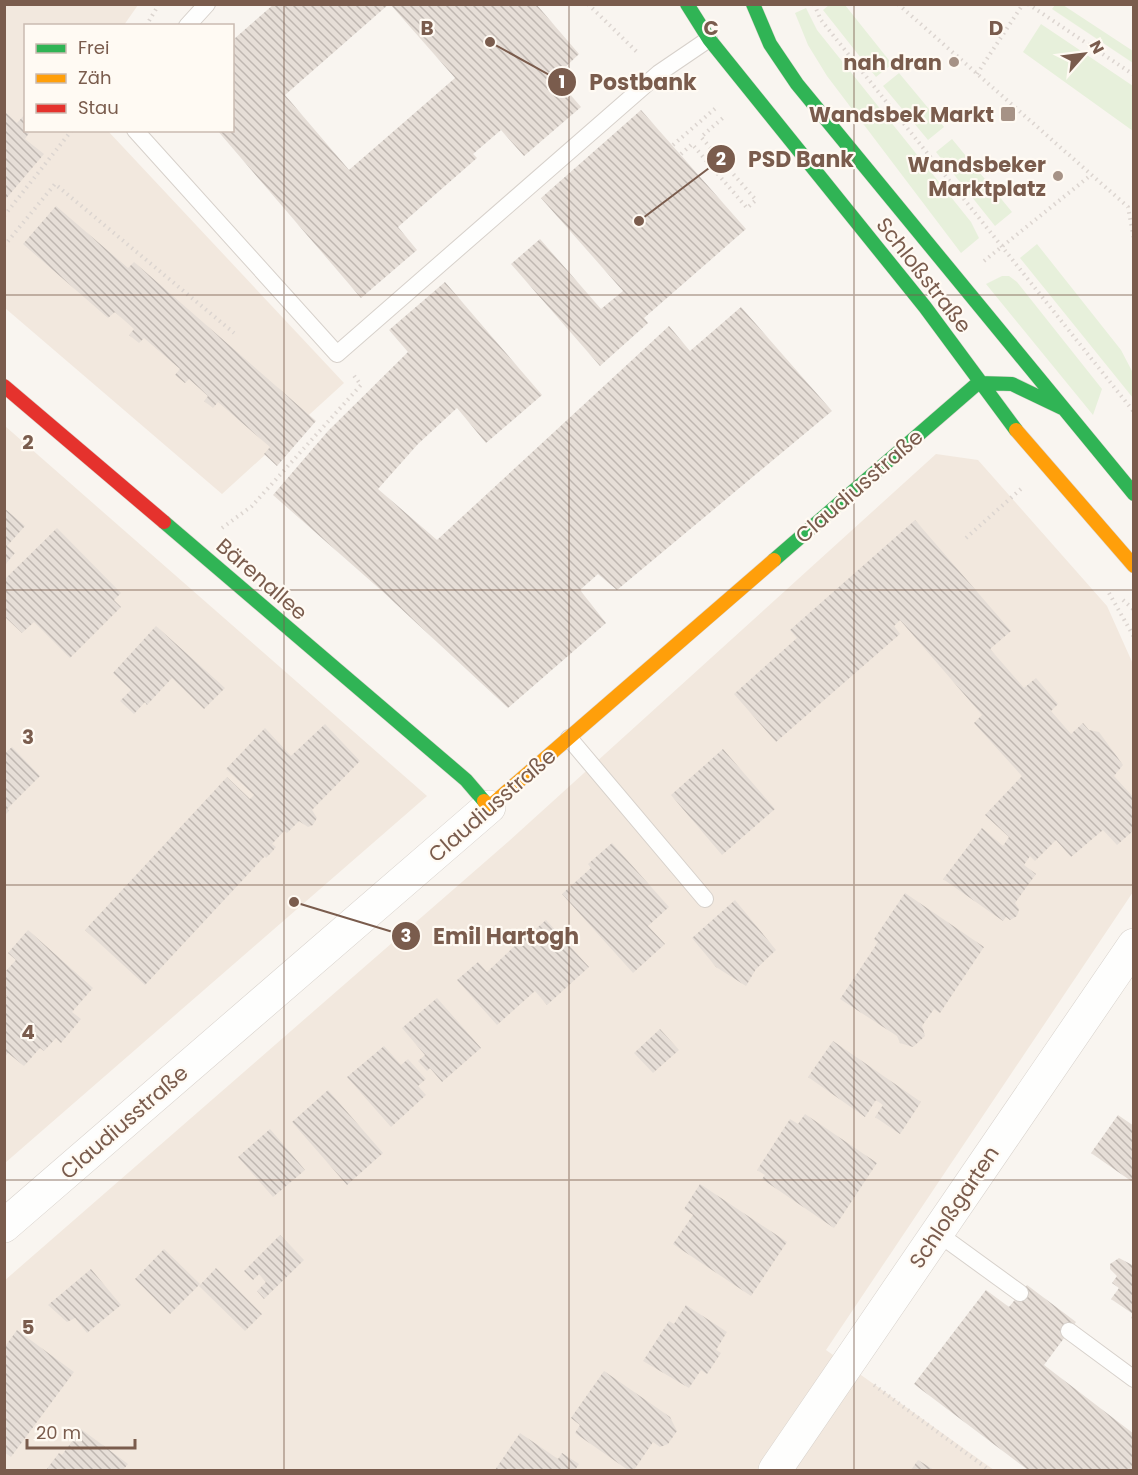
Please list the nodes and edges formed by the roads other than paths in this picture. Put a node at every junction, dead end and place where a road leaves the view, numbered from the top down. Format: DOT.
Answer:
graph roads {
  1 [pos="207,4"];
  2 [pos="687,4"];
  3 [pos="753,4"];
  4 [pos="189,24"];
  5 [pos="709,39"];
  6 [pos="137,132"];
  7 [pos="985,314"];
  8 [pos="986,340"];
  9 [pos="984,362"];
  10 [pos="978,382"];
  11 [pos="4,387"];
  12 [pos="1062,408"];
  13 [pos="1134,494"];
  14 [pos="1134,566"];
  15 [pos="569,738"];
  16 [pos="489,807"];
  17 [pos="705,899"];
  18 [pos="1134,945"];
  19 [pos="4,1226"];
  20 [pos="936,1232"];
  21 [pos="1020,1293"];
  22 [pos="1070,1330"];
  23 [pos="1134,1379"];
  24 [pos="775,1470"];
  1 -- 4 [label="lane"];
  2 -- 5 [label="main road, Schloßstraße"];
  3 -- 7 [label="main road, Schloßstraße"];
  5 -- 6 [label="lane"];
  5 -- 10 [label="main road, Schloßstraße"];
  7 -- 8 [label="main road"];
  7 -- 12 [label="main road, Schloßstraße"];
  9 -- 10 [label="main road"];
  10 -- 12 [label="main road"];
  10 -- 14 [label="main road, Schloßstraße"];
  10 -- 15 [label="main road, Claudiusstraße"];
  11 -- 16 [label="main road, Bärenallee"];
  12 -- 13 [label="main road, Schloßstraße"];
  15 -- 16 [label="main road, Claudiusstraße"];
  15 -- 17 [label="lane"];
  16 -- 19 [label="street, Claudiusstraße"];
  18 -- 20 [label="street, Schloßgarten"];
  20 -- 21 [label="lane"];
  20 -- 24 [label="street, Schloßgarten"];
  22 -- 23 [label="lane"];
}
